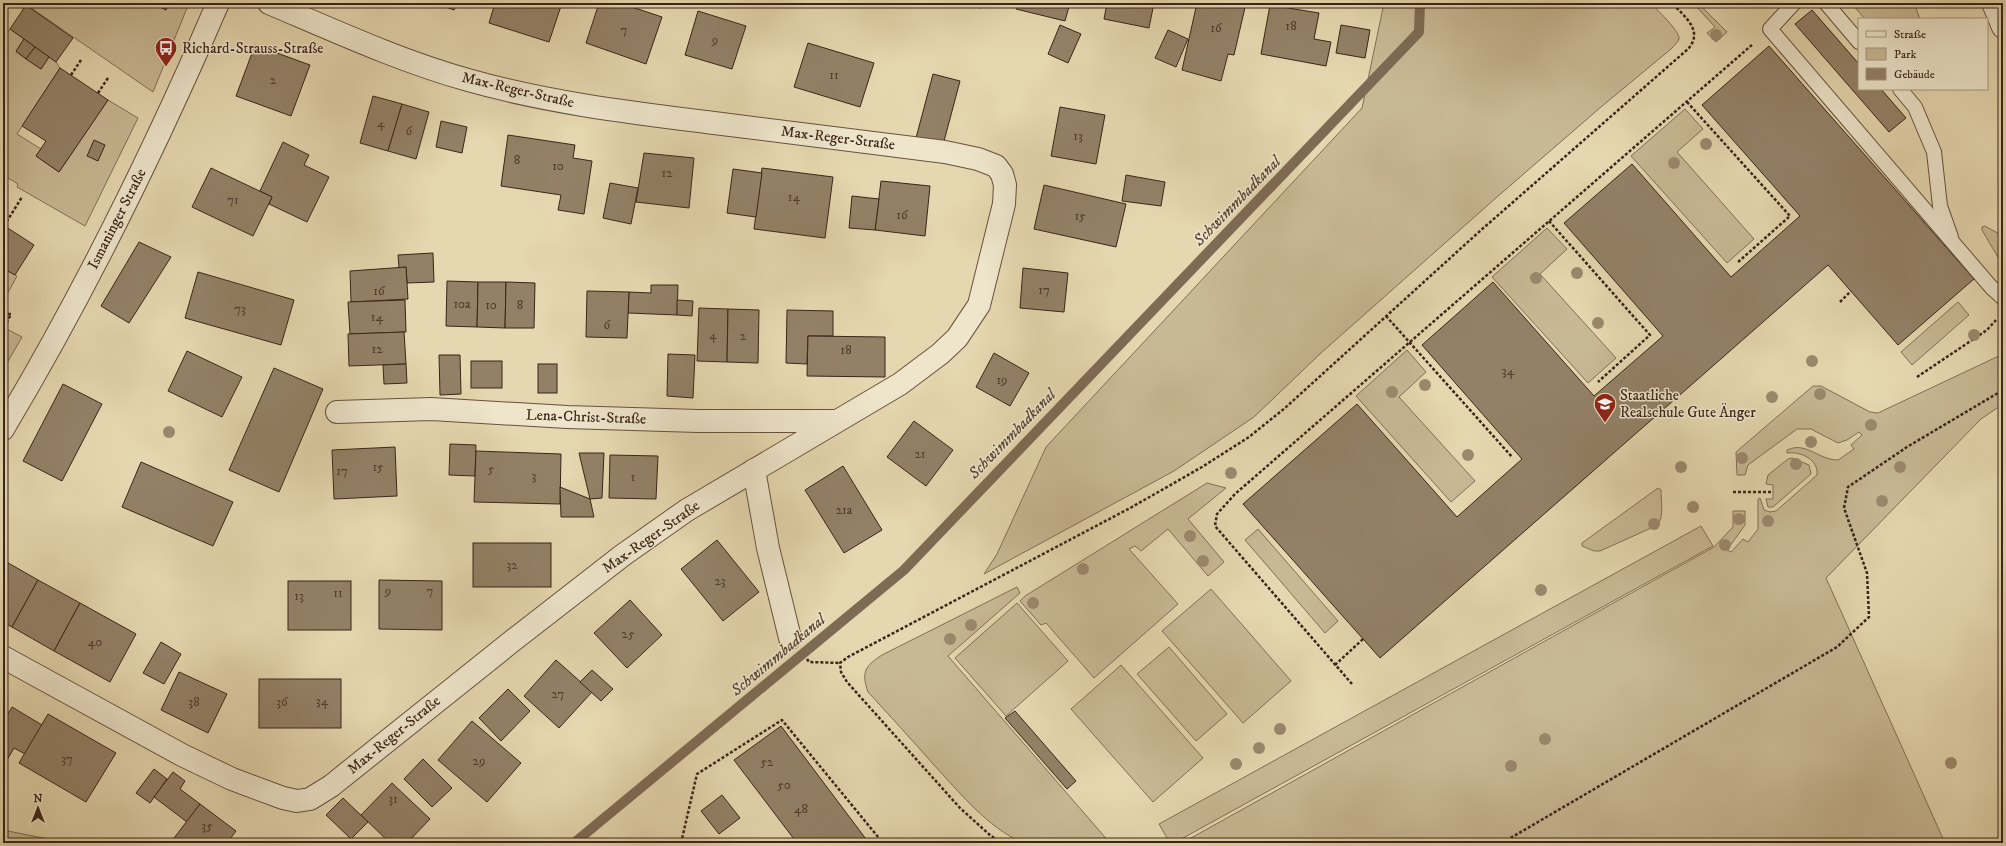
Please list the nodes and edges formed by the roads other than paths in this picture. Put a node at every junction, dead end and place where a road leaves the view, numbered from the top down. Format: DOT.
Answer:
graph roads {
  1 [pos="218,3"];
  2 [pos="269,3"];
  3 [pos="1794,3"];
  4 [pos="1826,3"];
  5 [pos="1993,3"];
  6 [pos="2003,27"];
  7 [pos="1858,41"];
  8 [pos="1901,90"];
  9 [pos="1954,245"];
  10 [pos="2003,298"];
  11 [pos="337,412"];
  12 [pos="835,421"];
  13 [pos="3,429"];
  14 [pos="754,470"];
  15 [pos="790,638"];
  16 [pos="3,657"];
  1 -- 13 [label="street, Ismaninger Straße"];
  2 -- 12 [label="street, Max-Reger-Straße"];
  3 -- 9 [label="lane"];
  4 -- 7 [label="lane"];
  5 -- 6 [label="street"];
  8 -- 9 [label="lane"];
  9 -- 10 [label="lane"];
  11 -- 12 [label="street, Lena-Christ-Straße"];
  12 -- 14 [label="street, Max-Reger-Straße"];
  14 -- 15 [label="street"];
  14 -- 16 [label="street, Max-Reger-Straße"];
}
